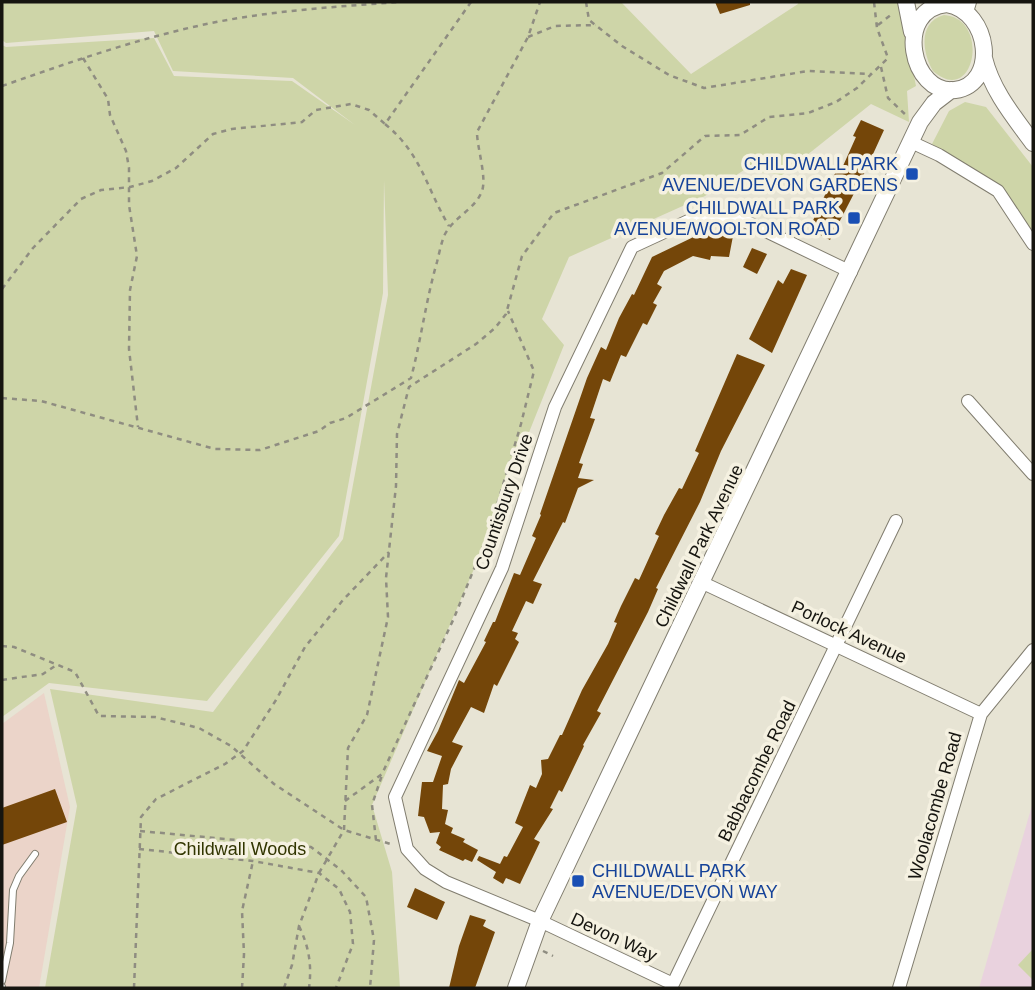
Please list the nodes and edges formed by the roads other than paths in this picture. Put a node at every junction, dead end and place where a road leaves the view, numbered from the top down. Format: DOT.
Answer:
graph roads {
  1 [pos="933,4"];
  2 [pos="900,7"];
  3 [pos="968,7"];
  4 [pos="913,38"];
  5 [pos="984,56"];
  6 [pos="920,68"];
  7 [pos="958,89"];
  8 [pos="1005,106"];
  9 [pos="919,124"];
  10 [pos="911,142"];
  11 [pos="1033,143"];
  12 [pos="1033,244"];
  13 [pos="851,272"];
  14 [pos="968,401"];
  15 [pos="1033,474"];
  16 [pos="896,521"];
  17 [pos="702,583"];
  18 [pos="836,645"];
  19 [pos="1033,650"];
  20 [pos="981,714"];
  21 [pos="36,854"];
  22 [pos="540,921"];
  23 [pos="2,981"];
  24 [pos="672,986"];
  25 [pos="516,988"];
  26 [pos="900,988"];
  1 -- 3 [label="street"];
  1 -- 4 [label="street"];
  2 -- 4 [label="street"];
  3 -- 5 [label="street"];
  4 -- 6 [label="street"];
  5 -- 7 [label="street"];
  5 -- 8 [label="street"];
  6 -- 7 [label="street"];
  6 -- 9 [label="street, Childwall Park Avenue"];
  7 -- 8 [label="street"];
  7 -- 9 [label="street, Childwall Park Avenue"];
  8 -- 11 [label="street"];
  9 -- 10 [label="street, Childwall Park Avenue"];
  10 -- 12 [label="street"];
  10 -- 13 [label="street, Childwall Park Avenue"];
  13 -- 17 [label="street, Childwall Park Avenue"];
  13 -- 22 [label="street, Countisbury Drive"];
  14 -- 15 [label="street"];
  16 -- 18 [label="street, Babbacombe Road"];
  17 -- 18 [label="street, Porlock Avenue"];
  17 -- 22 [label="street, Childwall Park Avenue"];
  18 -- 20 [label="street, Porlock Avenue"];
  18 -- 24 [label="street, Babbacombe Road"];
  19 -- 20 [label="street, Woolacombe Road"];
  20 -- 26 [label="street, Woolacombe Road"];
  21 -- 23 [label="lane"];
  22 -- 24 [label="street, Devon Way"];
  22 -- 25 [label="street, Childwall Park Avenue"];
}
